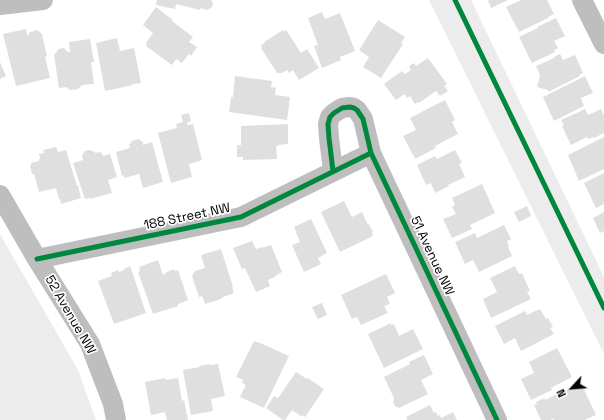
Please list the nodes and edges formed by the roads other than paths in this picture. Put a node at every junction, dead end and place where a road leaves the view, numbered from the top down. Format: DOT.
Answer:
graph roads {
  1 [pos="43,0"];
  2 [pos="582,0"];
  3 [pos="0,4"];
  4 [pos="604,44"];
  5 [pos="371,153"];
  6 [pos="333,171"];
  7 [pos="0,195"];
  8 [pos="37,259"];
  9 [pos="116,420"];
  10 [pos="496,420"];
  1 -- 3 [label="street"];
  2 -- 4 [label="street"];
  5 -- 6 [label="street, 188 Street NW"];
  5 -- 6 [label="street, 51 Avenue NW"];
  5 -- 10 [label="street, 51 Avenue NW"];
  6 -- 8 [label="street, 188 Street NW"];
  7 -- 8 [label="street, 52 Avenue NW"];
  8 -- 9 [label="street, 52 Avenue NW"];
}
